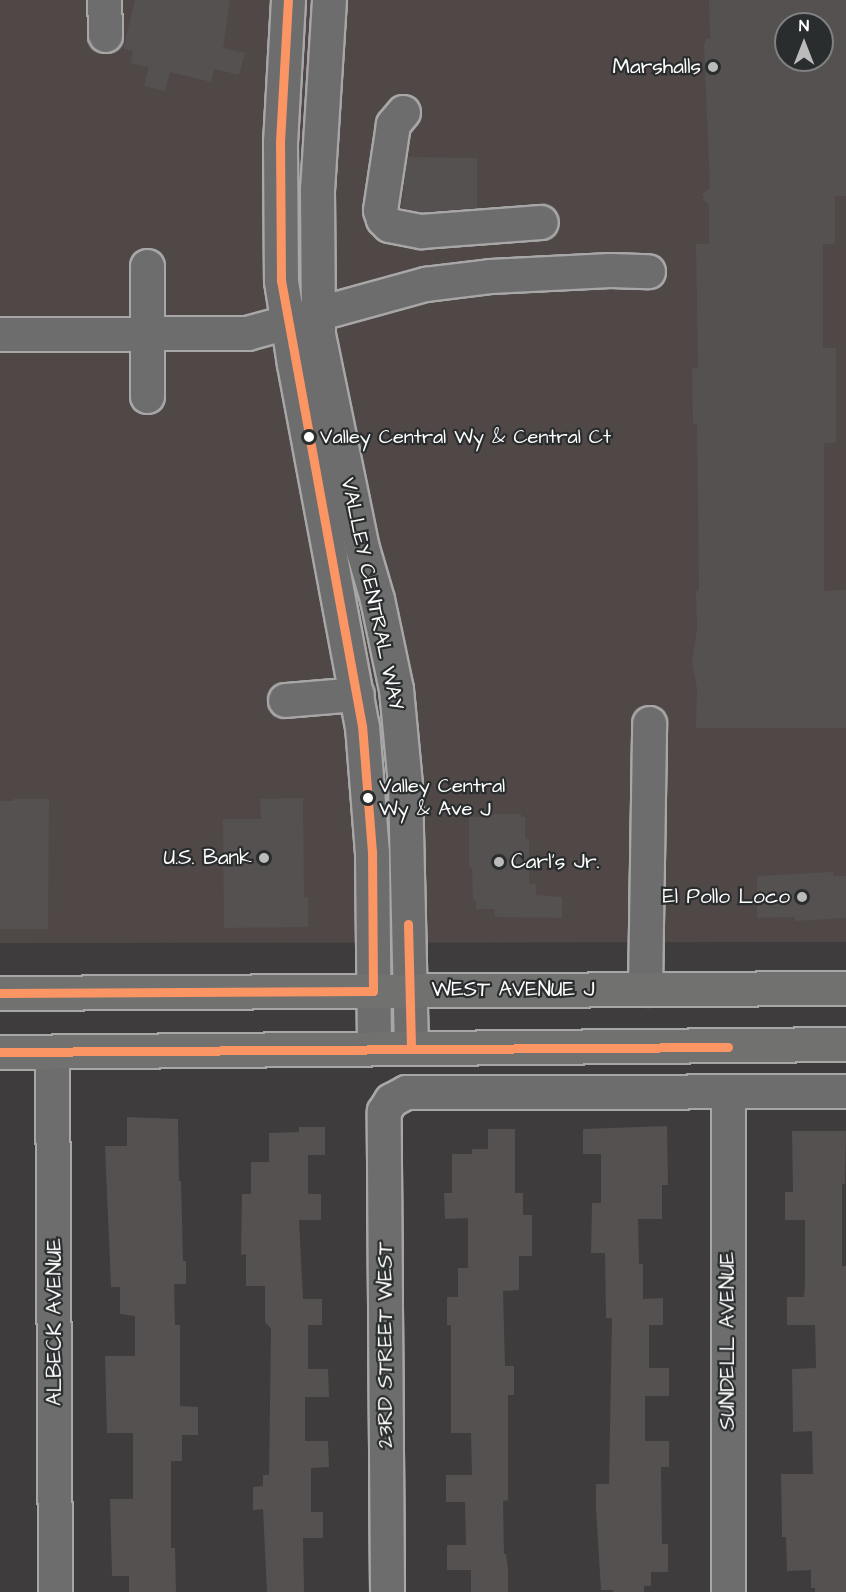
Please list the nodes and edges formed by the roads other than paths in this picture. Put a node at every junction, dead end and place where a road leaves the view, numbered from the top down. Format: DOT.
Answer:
graph roads {
  1 [pos="104,0"];
  2 [pos="288,0"];
  3 [pos="329,0"];
  4 [pos="105,35"];
  5 [pos="403,112"];
  6 [pos="541,222"];
  7 [pos="147,266"];
  8 [pos="648,271"];
  9 [pos="302,317"];
  10 [pos="147,333"];
  11 [pos="0,334"];
  12 [pos="147,396"];
  13 [pos="357,694"];
  14 [pos="285,700"];
  15 [pos="649,723"];
  16 [pos="846,988"];
  17 [pos="645,989"];
  18 [pos="410,990"];
  19 [pos="373,991"];
  20 [pos="0,993"];
  21 [pos="846,1044"];
  22 [pos="411,1047"];
  23 [pos="374,1048"];
  24 [pos="0,1052"];
  25 [pos="52,1052"];
  26 [pos="728,1091"];
  27 [pos="846,1091"];
  28 [pos="55,1592"];
  29 [pos="387,1592"];
  30 [pos="728,1592"];
  1 -- 4 [label="street"];
  2 -- 9 [label="street, VALLEY CENTRAL WAY"];
  3 -- 9 [label="street, VALLEY CENTRAL WAY"];
  5 -- 6 [label="street"];
  7 -- 10 [label="street"];
  8 -- 9 [label="street"];
  9 -- 10 [label="street"];
  9 -- 13 [label="street, VALLEY CENTRAL WAY"];
  9 -- 18 [label="street, VALLEY CENTRAL WAY"];
  10 -- 11 [label="street"];
  10 -- 12 [label="street"];
  13 -- 14 [label="street"];
  13 -- 19 [label="street, VALLEY CENTRAL WAY"];
  15 -- 17 [label="street"];
  16 -- 17 [label="main road, WEST AVENUE J"];
  17 -- 18 [label="main road, WEST AVENUE J"];
  18 -- 19 [label="main road, WEST AVENUE J"];
  18 -- 22 [label="street, VALLEY CENTRAL WAY"];
  19 -- 20 [label="main road, WEST AVENUE J"];
  19 -- 23 [label="street, VALLEY CENTRAL WAY"];
  21 -- 22 [label="main road"];
  22 -- 23 [label="main road"];
  23 -- 25 [label="main road"];
  24 -- 25 [label="main road"];
  25 -- 28 [label="street, ALBECK AVENUE"];
  26 -- 27 [label="street"];
  26 -- 29 [label="street, 23RD STREET WEST"];
  26 -- 30 [label="street, SUNDELL AVENUE"];
}
